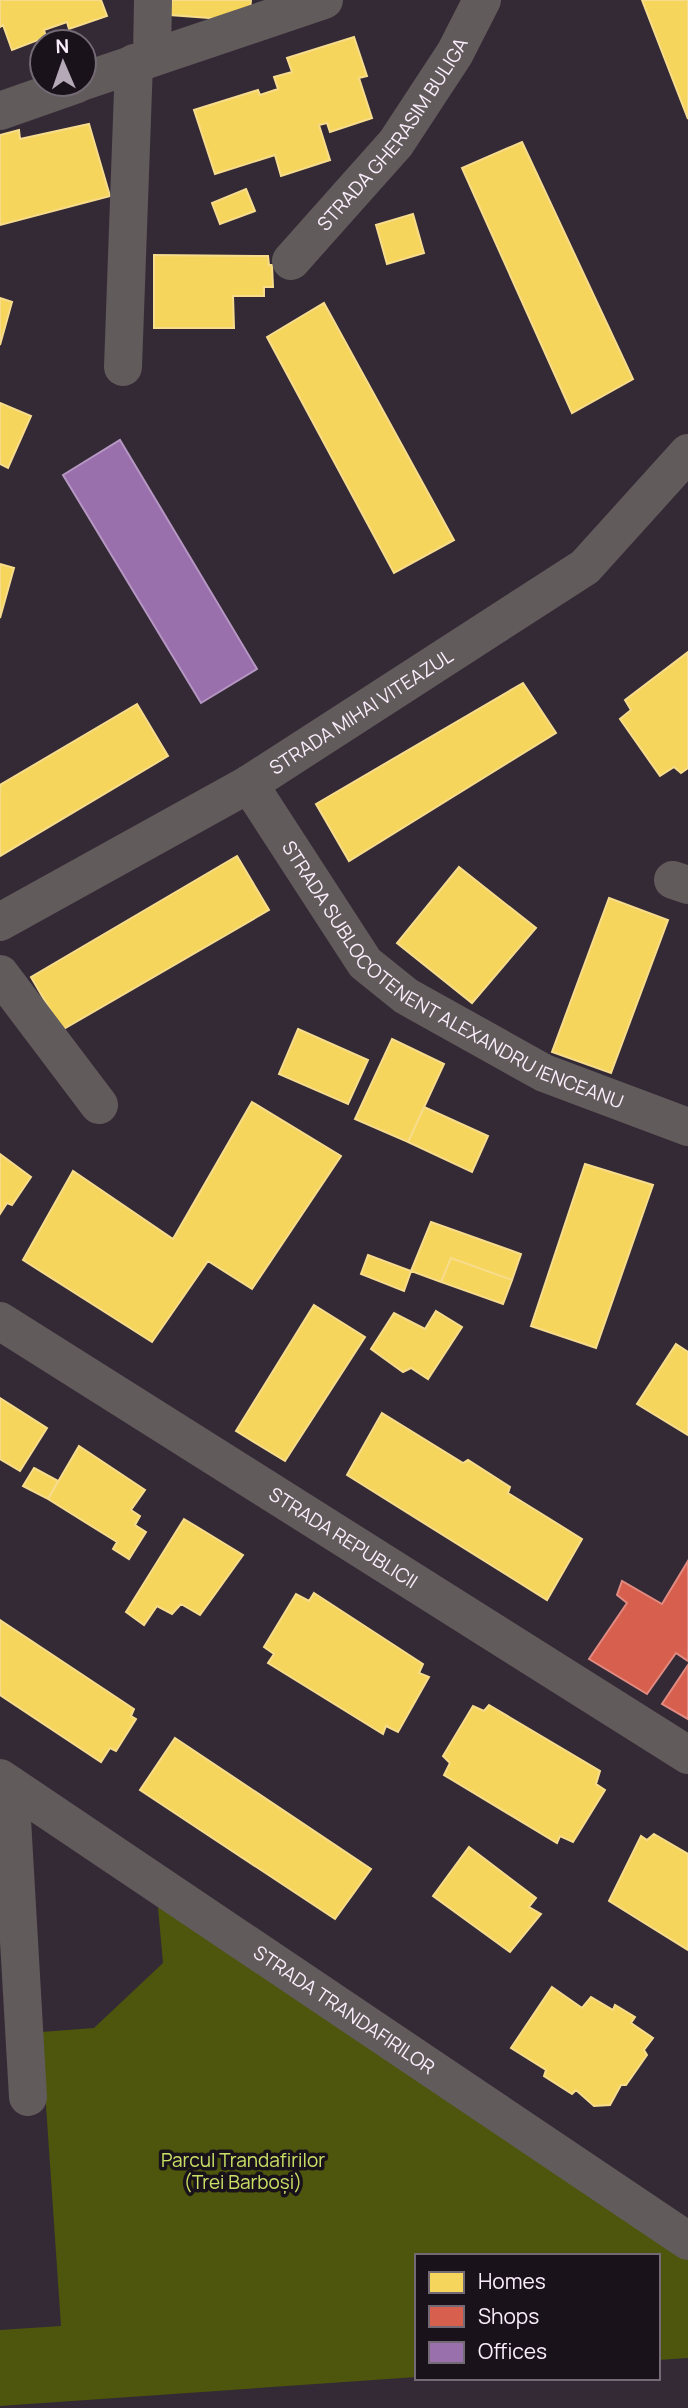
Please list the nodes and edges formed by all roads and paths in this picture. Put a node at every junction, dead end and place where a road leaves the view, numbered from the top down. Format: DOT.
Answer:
graph roads {
  1 [pos="153,0"];
  2 [pos="324,0"];
  3 [pos="482,0"];
  4 [pos="143,60"];
  5 [pos="98,77"];
  6 [pos="37,98"];
  7 [pos="0,111"];
  8 [pos="291,261"];
  9 [pos="123,367"];
  10 [pos="688,453"];
  11 [pos="249,784"];
  12 [pos="0,922"];
  13 [pos="0,974"];
  14 [pos="99,1105"];
  15 [pos="688,1127"];
  16 [pos="0,1321"];
  17 [pos="688,1755"];
  18 [pos="5,1782"];
  19 [pos="28,2097"];
  20 [pos="688,2241"];
  1 -- 4 [label="street"];
  2 -- 4 [label="street"];
  3 -- 8 [label="street, STRADA GHERASIM BULIGA"];
  4 -- 5 [label="street"];
  4 -- 9 [label="street"];
  6 -- 7 [label="street"];
  10 -- 11 [label="street, STRADA MIHAI VITEAZUL"];
  11 -- 12 [label="street, STRADA MIHAI VITEAZUL"];
  11 -- 15 [label="street, STRADA SUBLOCOTENENT ALEXANDRU IENCEANU"];
  13 -- 14 [label="street"];
  16 -- 17 [label="street, STRADA REPUBLICII"];
  18 -- 19 [label="street"];
  18 -- 20 [label="street, STRADA TRANDAFIRILOR"];
}
